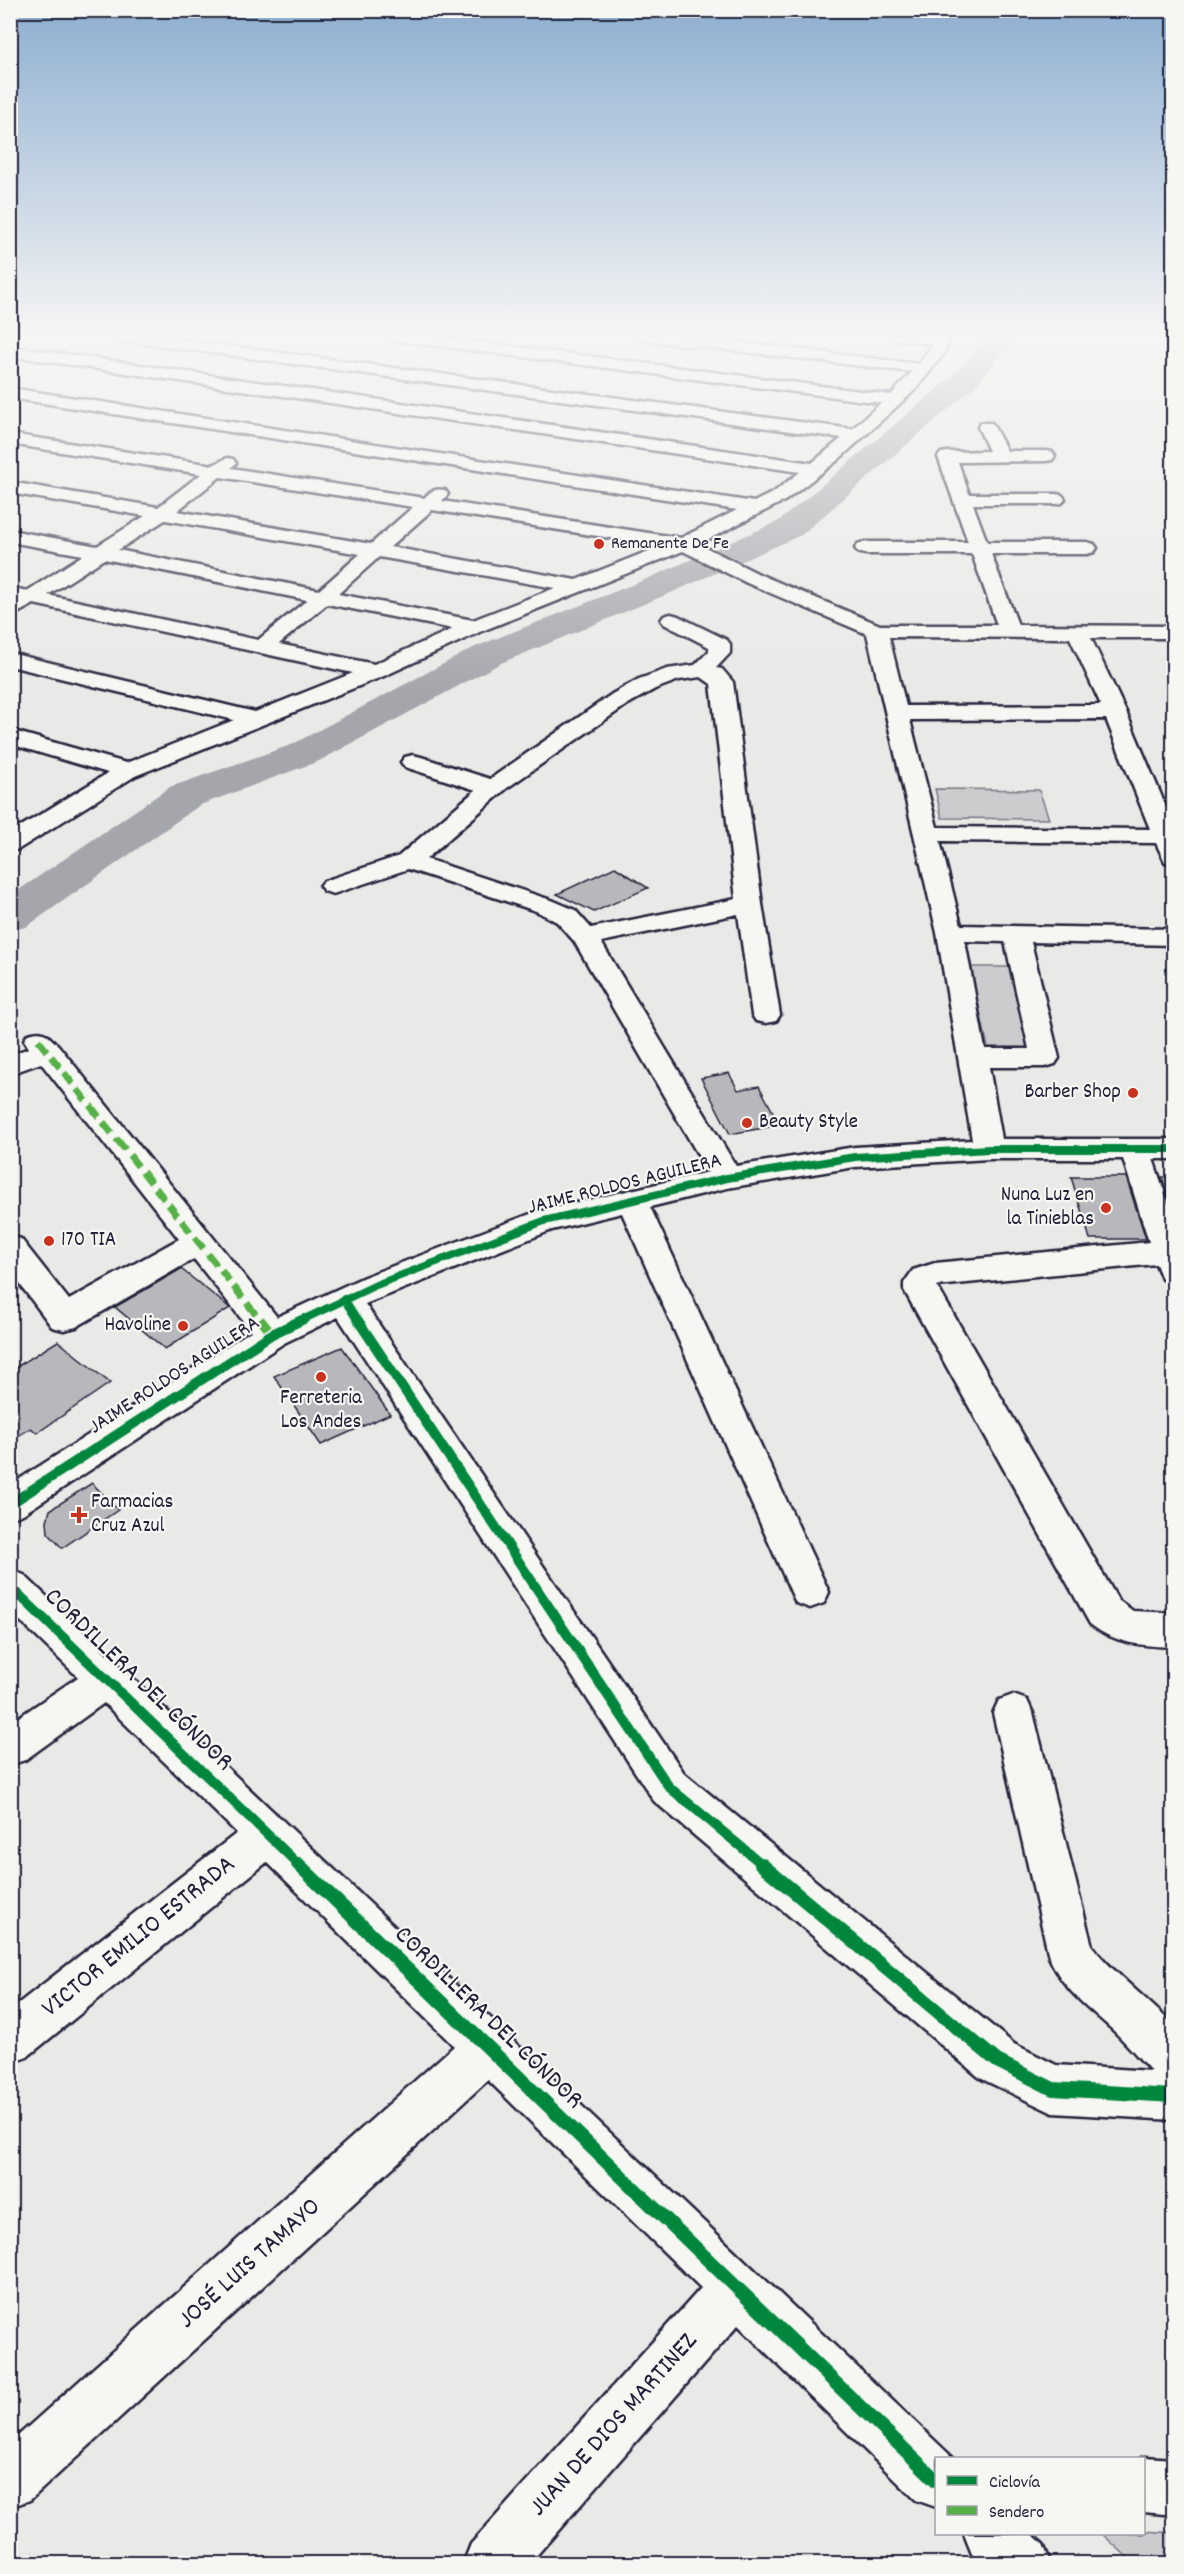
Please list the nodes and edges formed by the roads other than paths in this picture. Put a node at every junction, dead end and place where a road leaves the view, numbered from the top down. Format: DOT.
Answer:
graph roads {
  1 [pos="115,455"];
  2 [pos="238,455"];
  3 [pos="413,455"];
  4 [pos="479,455"];
  5 [pos="720,455"];
  6 [pos="832,455"];
  7 [pos="1046,456"];
  8 [pos="1000,457"];
  9 [pos="471,464"];
  10 [pos="815,469"];
  11 [pos="219,471"];
  12 [pos="10,487"];
  13 [pos="963,499"];
  14 [pos="1056,499"];
  15 [pos="428,505"];
  16 [pos="757,508"];
  17 [pos="162,513"];
  18 [pos="10,536"];
  19 [pos="689,546"];
  20 [pos="865,548"];
  21 [pos="981,548"];
  22 [pos="1087,548"];
  23 [pos="377,550"];
  24 [pos="101,552"];
  25 [pos="578,586"];
  26 [pos="21,596"];
  27 [pos="322,598"];
  28 [pos="10,610"];
  29 [pos="671,620"];
  30 [pos="475,627"];
  31 [pos="877,631"];
  32 [pos="1010,632"];
  33 [pos="1078,632"];
  34 [pos="1173,632"];
  35 [pos="261,648"];
  36 [pos="10,659"];
  37 [pos="702,670"];
  38 [pos="376,671"];
  39 [pos="1112,705"];
  40 [pos="897,706"];
  41 [pos="257,719"];
  42 [pos="10,737"];
  43 [pos="413,762"];
  44 [pos="127,771"];
  45 [pos="494,788"];
  46 [pos="22,827"];
  47 [pos="926,834"];
  48 [pos="10,844"];
  49 [pos="1169,847"];
  50 [pos="408,861"];
  51 [pos="333,886"];
  52 [pos="749,904"];
  53 [pos="950,933"];
  54 [pos="1016,934"];
  55 [pos="1173,936"];
  56 [pos="585,937"];
  57 [pos="766,1015"];
  58 [pos="973,1058"];
  59 [pos="10,1065"];
  60 [pos="989,1149"];
  61 [pos="1135,1149"];
  62 [pos="1173,1149"];
  63 [pos="727,1178"];
  64 [pos="632,1199"];
  65 [pos="199,1242"];
  66 [pos="10,1247"];
  67 [pos="1170,1261"];
  68 [pos="344,1299"];
  69 [pos="272,1334"];
  70 [pos="10,1504"];
  71 [pos="10,1586"];
  72 [pos="810,1592"];
  73 [pos="1173,1630"];
  74 [pos="106,1678"];
  75 [pos="1013,1713"];
  76 [pos="10,1747"];
  77 [pos="268,1835"];
  78 [pos="10,2040"];
  79 [pos="489,2047"];
  80 [pos="1173,2061"];
  81 [pos="1173,2096"];
  82 [pos="737,2287"];
  83 [pos="935,2479"];
  84 [pos="10,2480"];
  85 [pos="1145,2485"];
  86 [pos="1173,2487"];
  87 [pos="491,2564"];
  1 -- 11 [label="street"];
  2 -- 11 [label="street"];
  3 -- 9 [label="street"];
  4 -- 9 [label="street"];
  5 -- 10 [label="street"];
  6 -- 10 [label="street"];
  7 -- 8 [label="street"];
  8 -- 13 [label="street"];
  9 -- 15 [label="street"];
  9 -- 16 [label="street"];
  10 -- 16 [label="street"];
  11 -- 15 [label="street"];
  11 -- 17 [label="street"];
  12 -- 17 [label="street"];
  13 -- 14 [label="street"];
  13 -- 21 [label="street"];
  15 -- 19 [label="street"];
  15 -- 23 [label="street"];
  16 -- 19 [label="street"];
  17 -- 23 [label="street"];
  17 -- 24 [label="street"];
  18 -- 24 [label="street"];
  19 -- 25 [label="street"];
  19 -- 31 [label="street"];
  20 -- 21 [label="street"];
  21 -- 22 [label="street"];
  21 -- 32 [label="street"];
  23 -- 25 [label="street"];
  23 -- 27 [label="street"];
  24 -- 26 [label="street"];
  24 -- 27 [label="street"];
  25 -- 30 [label="street"];
  26 -- 28 [label="street"];
  26 -- 35 [label="street"];
  27 -- 30 [label="street"];
  27 -- 35 [label="street"];
  29 -- 37 [label="street"];
  30 -- 38 [label="street"];
  31 -- 32 [label="street"];
  31 -- 40 [label="street"];
  32 -- 33 [label="street"];
  33 -- 34 [label="street"];
  33 -- 39 [label="street"];
  35 -- 38 [label="street"];
  36 -- 41 [label="street"];
  37 -- 45 [label="street"];
  37 -- 52 [label="street"];
  38 -- 41 [label="street"];
  39 -- 40 [label="street"];
  39 -- 49 [label="street"];
  40 -- 47 [label="street"];
  41 -- 44 [label="street"];
  42 -- 44 [label="street"];
  43 -- 45 [label="street"];
  44 -- 46 [label="street"];
  45 -- 50 [label="street"];
  46 -- 48 [label="street"];
  47 -- 49 [label="street"];
  47 -- 53 [label="street"];
  50 -- 51 [label="street"];
  50 -- 56 [label="street"];
  52 -- 56 [label="street"];
  52 -- 57 [label="street"];
  53 -- 54 [label="street"];
  53 -- 58 [label="street"];
  54 -- 55 [label="street"];
  54 -- 58 [label="street"];
  56 -- 63 [label="street"];
  58 -- 60 [label="street"];
  59 -- 65 [label="street"];
  60 -- 61 [label="street, JAIME ROLDOS AGUILERA"];
  60 -- 63 [label="street, JAIME ROLDOS AGUILERA"];
  61 -- 62 [label="street, JAIME ROLDOS AGUILERA"];
  61 -- 67 [label="street"];
  63 -- 64 [label="street, JAIME ROLDOS AGUILERA"];
  64 -- 68 [label="street, JAIME ROLDOS AGUILERA"];
  64 -- 72 [label="street"];
  65 -- 66 [label="street"];
  65 -- 69 [label="street"];
  67 -- 73 [label="street"];
  68 -- 69 [label="street, JAIME ROLDOS AGUILERA"];
  68 -- 81 [label="street"];
  69 -- 70 [label="street, JAIME ROLDOS AGUILERA"];
  71 -- 74 [label="street, CORDILLERA DEL CÓNDOR"];
  74 -- 76 [label="street"];
  74 -- 77 [label="street, CORDILLERA DEL CÓNDOR"];
  75 -- 80 [label="street"];
  77 -- 78 [label="street, VICTOR EMILIO ESTRADA"];
  77 -- 79 [label="street, CORDILLERA DEL CÓNDOR"];
  79 -- 82 [label="street, CORDILLERA DEL CÓNDOR"];
  79 -- 84 [label="street, JOSÉ LUIS TAMAYO"];
  82 -- 83 [label="street, CORDILLERA DEL CÓNDOR"];
  82 -- 87 [label="street, JUAN DE DIOS MARTINEZ"];
  85 -- 86 [label="street"];
}
